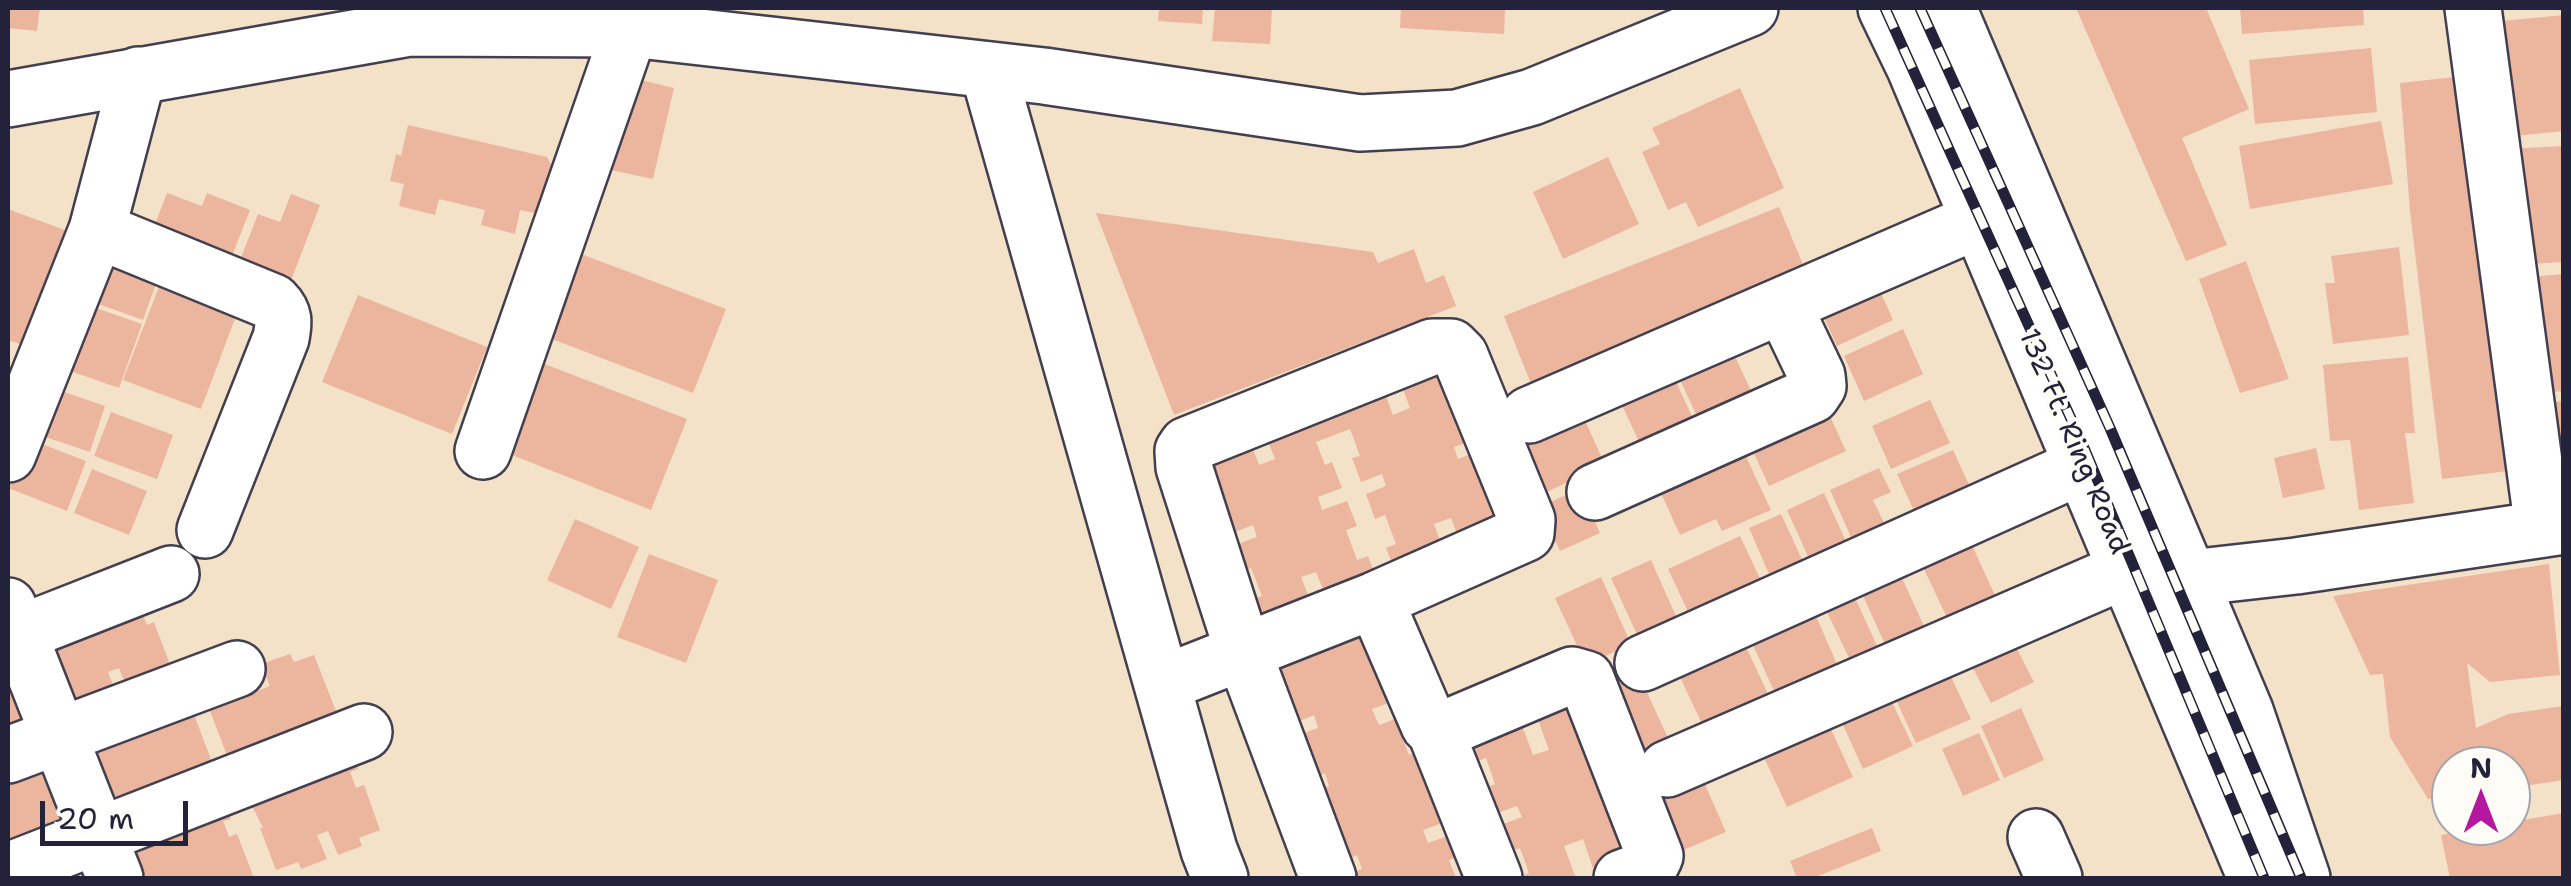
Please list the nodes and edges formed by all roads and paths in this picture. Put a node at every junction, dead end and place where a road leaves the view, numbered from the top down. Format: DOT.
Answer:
graph roads {
  1 [pos="1750,8"];
  2 [pos="1886,8"];
  3 [pos="1948,8"];
  4 [pos="2474,8"];
  5 [pos="340,23"];
  6 [pos="652,23"];
  7 [pos="988,70"];
  8 [pos="138,74"];
  9 [pos="8,100"];
  10 [pos="1979,220"];
  11 [pos="98,230"];
  12 [pos="1783,305"];
  13 [pos="1529,414"];
  14 [pos="483,451"];
  15 [pos="8,454"];
  16 [pos="2082,466"];
  17 [pos="1595,492"];
  18 [pos="2553,528"];
  19 [pos="205,530"];
  20 [pos="2126,570"];
  21 [pos="171,574"];
  22 [pos="2190,578"];
  23 [pos="1375,600"];
  24 [pos="11,626"];
  25 [pos="1244,654"];
  26 [pos="1642,663"];
  27 [pos="237,670"];
  28 [pos="1162,684"];
  29 [pos="1435,730"];
  30 [pos="364,732"];
  31 [pos="58,735"];
  32 [pos="8,756"];
  33 [pos="1667,768"];
  34 [pos="106,857"];
  35 [pos="8,871"];
  36 [pos="2259,876"];
  37 [pos="1220,878"];
  38 [pos="1328,878"];
  39 [pos="1494,878"];
  40 [pos="1622,878"];
  1 -- 7 [label="street"];
  2 -- 10 [label="street, 132 Ft. Ring Road"];
  3 -- 22 [label="street, 132 Ft. Ring Road"];
  4 -- 18 [label="street"];
  5 -- 6 [label="street"];
  5 -- 8 [label="street"];
  6 -- 7 [label="street"];
  6 -- 14 [label="street"];
  7 -- 28 [label="street"];
  8 -- 9 [label="street"];
  8 -- 11 [label="street"];
  10 -- 12 [label="street"];
  10 -- 16 [label="street, 132 Ft. Ring Road"];
  11 -- 15 [label="street"];
  11 -- 19 [label="street"];
  12 -- 13 [label="street"];
  12 -- 17 [label="street"];
  16 -- 20 [label="street, 132 Ft. Ring Road"];
  16 -- 26 [label="street"];
  18 -- 22 [label="street"];
  20 -- 33 [label="street"];
  20 -- 36 [label="street, 132 Ft. Ring Road"];
  21 -- 24 [label="street"];
  22 -- 36 [label="street, 132 Ft. Ring Road"];
  23 -- 25 [label="street"];
  23 -- 25 [label="street"];
  23 -- 29 [label="street"];
  24 -- 31 [label="street"];
  25 -- 28 [label="street"];
  25 -- 38 [label="street"];
  27 -- 31 [label="street"];
  28 -- 37 [label="street"];
  29 -- 39 [label="street"];
  29 -- 40 [label="street"];
  30 -- 34 [label="street"];
  31 -- 32 [label="street"];
  31 -- 34 [label="street"];
  34 -- 35 [label="street"];
}
